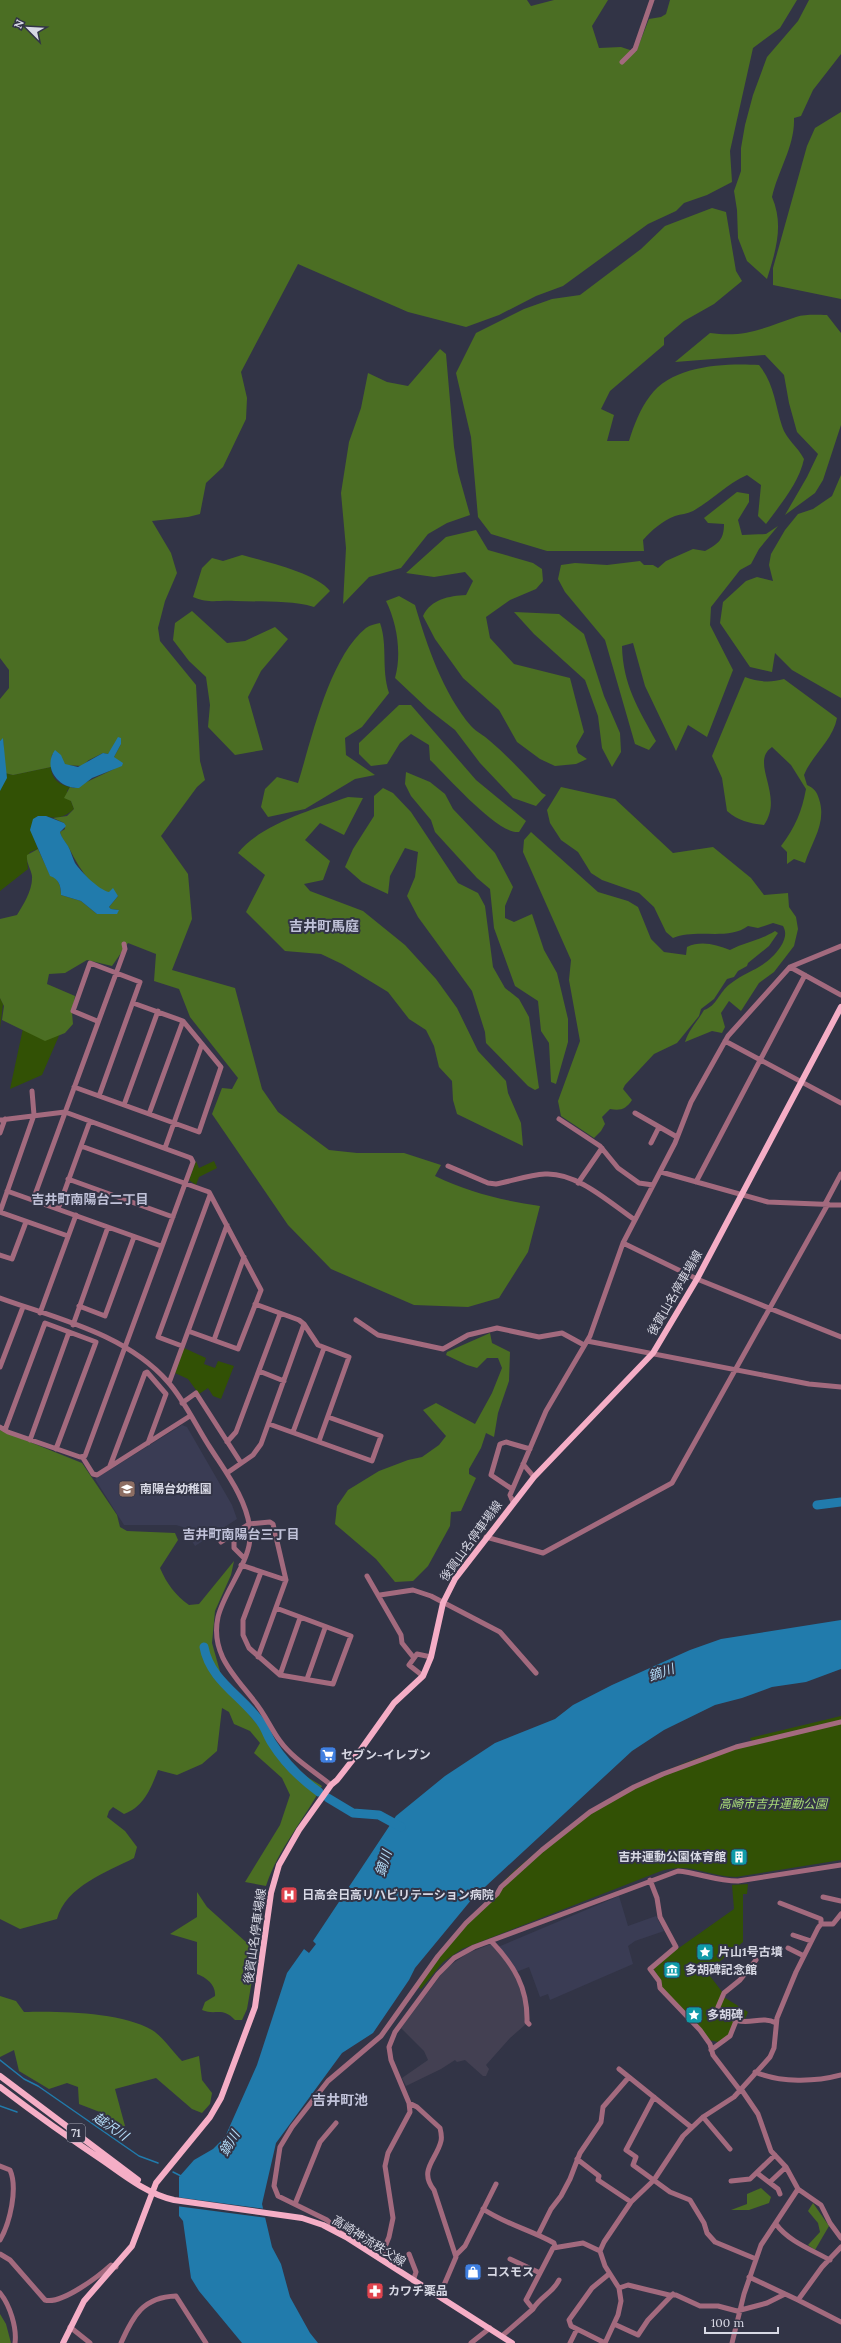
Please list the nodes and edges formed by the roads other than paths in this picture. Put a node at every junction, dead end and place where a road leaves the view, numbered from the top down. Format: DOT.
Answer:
graph roads {
  1 [pos="652,0"];
  2 [pos="622,62"];
  3 [pos="124,944"];
  4 [pos="841,946"];
  5 [pos="790,967"];
  6 [pos="115,972"];
  7 [pos="805,975"];
  8 [pos="841,995"];
  9 [pos="133,1003"];
  10 [pos="841,1007"];
  11 [pos="158,1012"];
  12 [pos="182,1020"];
  13 [pos="97,1021"];
  14 [pos="725,1041"];
  15 [pos="202,1044"];
  16 [pos="760,1061"];
  17 [pos="801,1084"];
  18 [pos="74,1087"];
  19 [pos="32,1091"];
  20 [pos="99,1096"];
  21 [pos="841,1103"];
  22 [pos="124,1105"];
  23 [pos="65,1112"];
  24 [pos="635,1113"];
  25 [pos="149,1114"];
  26 [pos="34,1115"];
  27 [pos="2,1119"];
  28 [pos="559,1119"];
  29 [pos="90,1121"];
  30 [pos="174,1124"];
  31 [pos="659,1127"];
  32 [pos="0,1133"];
  33 [pos="677,1137"];
  34 [pos="651,1143"];
  35 [pos="81,1146"];
  36 [pos="165,1148"];
  37 [pos="602,1148"];
  38 [pos="448,1166"];
  39 [pos="661,1172"];
  40 [pos="841,1174"];
  41 [pos="68,1180"];
  42 [pos="696,1182"];
  43 [pos="578,1183"];
  44 [pos="185,1184"];
  45 [pos="653,1185"];
  46 [pos="7,1191"];
  47 [pos="210,1195"];
  48 [pos="741,1196"];
  49 [pos="33,1200"];
  50 [pos="826,1204"];
  51 [pos="841,1205"];
  52 [pos="58,1209"];
  53 [pos="0,1212"];
  54 [pos="76,1216"];
  55 [pos="172,1217"];
  56 [pos="635,1220"];
  57 [pos="26,1222"];
  58 [pos="227,1225"];
  59 [pos="108,1227"];
  60 [pos="68,1236"];
  61 [pos="134,1237"];
  62 [pos="623,1243"];
  63 [pos="161,1246"];
  64 [pos="0,1255"];
  65 [pos="244,1257"];
  66 [pos="697,1279"];
  67 [pos="0,1298"];
  68 [pos="255,1304"];
  69 [pos="23,1306"];
  70 [pos="79,1306"];
  71 [pos="772,1307"];
  72 [pos="40,1313"];
  73 [pos="280,1314"];
  74 [pos="356,1320"];
  75 [pos="304,1324"];
  76 [pos="73,1325"];
  77 [pos="188,1331"];
  78 [pos="70,1332"];
  79 [pos="841,1337"];
  80 [pos="214,1340"];
  81 [pos="586,1343"];
  82 [pos="126,1346"];
  83 [pos="182,1346"];
  84 [pos="324,1348"];
  85 [pos="653,1353"];
  86 [pos="0,1367"];
  87 [pos="736,1370"];
  88 [pos="259,1371"];
  89 [pos="284,1381"];
  90 [pos="169,1383"];
  91 [pos="841,1386"];
  92 [pos="182,1403"];
  93 [pos="190,1416"];
  94 [pos="328,1417"];
  95 [pos="269,1424"];
  96 [pos="0,1427"];
  97 [pos="5,1430"];
  98 [pos="293,1432"];
  99 [pos="30,1440"];
  100 [pos="319,1441"];
  101 [pos="227,1442"];
  102 [pos="148,1443"];
  103 [pos="56,1449"];
  104 [pos="530,1449"];
  105 [pos="83,1458"];
  106 [pos="241,1464"];
  107 [pos="523,1464"];
  108 [pos="110,1466"];
  109 [pos="227,1473"];
  110 [pos="534,1477"];
  111 [pos="512,1489"];
  112 [pos="513,1502"];
  113 [pos="249,1524"];
  114 [pos="234,1534"];
  115 [pos="486,1538"];
  116 [pos="221,1542"];
  117 [pos="244,1558"];
  118 [pos="242,1565"];
  119 [pos="261,1572"];
  120 [pos="367,1576"];
  121 [pos="286,1580"];
  122 [pos="380,1595"];
  123 [pos="443,1603"];
  124 [pos="276,1608"];
  125 [pos="300,1618"];
  126 [pos="325,1628"];
  127 [pos="258,1657"];
  128 [pos="431,1657"];
  129 [pos="414,1658"];
  130 [pos="536,1673"];
  131 [pos="280,1675"];
  132 [pos="423,1676"];
  133 [pos="307,1679"];
  134 [pos="841,1722"];
  135 [pos="331,1784"];
  136 [pos="841,1865"];
  137 [pos="650,1880"];
  138 [pos="823,1896"];
  139 [pos="841,1901"];
  140 [pos="780,1903"];
  141 [pos="841,1914"];
  142 [pos="822,1924"];
  143 [pos="793,1936"];
  144 [pos="491,1941"];
  145 [pos="811,1941"];
  146 [pos="788,1948"];
  147 [pos="804,1956"];
  148 [pos="756,1960"];
  149 [pos="736,2021"];
  150 [pos="776,2023"];
  151 [pos="529,2024"];
  152 [pos="712,2050"];
  153 [pos="619,2069"];
  154 [pos="755,2072"];
  155 [pos="841,2075"];
  156 [pos="0,2076"];
  157 [pos="629,2077"];
  158 [pos="0,2087"];
  159 [pos="740,2089"];
  160 [pos="654,2098"];
  161 [pos="410,2103"];
  162 [pos="703,2117"];
  163 [pos="336,2123"];
  164 [pos="691,2127"];
  165 [pos="730,2149"];
  166 [pos="775,2155"];
  167 [pos="577,2159"];
  168 [pos="0,2166"];
  169 [pos="786,2167"];
  170 [pos="757,2173"];
  171 [pos="654,2180"];
  172 [pos="731,2181"];
  173 [pos="770,2182"];
  174 [pos="496,2184"];
  175 [pos="798,2189"];
  176 [pos="152,2192"];
  177 [pos="780,2194"];
  178 [pos="631,2202"];
  179 [pos="295,2204"];
  180 [pos="483,2210"];
  181 [pos="776,2224"];
  182 [pos="538,2235"];
  183 [pos="346,2237"];
  184 [pos="841,2238"];
  185 [pos="0,2240"];
  186 [pos="555,2247"];
  187 [pos="841,2247"];
  188 [pos="600,2251"];
  189 [pos="0,2254"];
  190 [pos="409,2254"];
  191 [pos="456,2254"];
  192 [pos="756,2258"];
  193 [pos="380,2259"];
  194 [pos="510,2259"];
  195 [pos="830,2260"];
  196 [pos="116,2267"];
  197 [pos="540,2273"];
  198 [pos="609,2274"];
  199 [pos="749,2277"];
  200 [pos="559,2280"];
  201 [pos="413,2281"];
  202 [pos="444,2286"];
  203 [pos="618,2288"];
  204 [pos="0,2293"];
  205 [pos="673,2294"];
  206 [pos="785,2294"];
  207 [pos="798,2300"];
  208 [pos="533,2309"];
  209 [pos="740,2311"];
  210 [pos="841,2322"];
  211 [pos="614,2324"];
  212 [pos="70,2327"];
  213 [pos="490,2328"];
  214 [pos="577,2328"];
  215 [pos="502,2336"];
  216 [pos="15,2343"];
  217 [pos="63,2343"];
  218 [pos="90,2343"];
  219 [pos="121,2343"];
  220 [pos="206,2343"];
  221 [pos="471,2343"];
  222 [pos="512,2343"];
  223 [pos="570,2343"];
  224 [pos="605,2343"];
  225 [pos="732,2343"];
  1 -- 2 [label="street"];
  3 -- 6 [label="street"];
  4 -- 5 [label="street"];
  5 -- 7 [label="street"];
  5 -- 14 [label="street"];
  6 -- 9 [label="street"];
  6 -- 13 [label="street"];
  6 -- 13 [label="street"];
  7 -- 8 [label="street"];
  7 -- 16 [label="street"];
  9 -- 11 [label="street"];
  9 -- 20 [label="street"];
  10 -- 17 [label="main road, 後賀山名停車場線"];
  11 -- 12 [label="street"];
  11 -- 22 [label="street"];
  12 -- 15 [label="street"];
  12 -- 25 [label="street"];
  13 -- 18 [label="street"];
  14 -- 16 [label="street"];
  14 -- 33 [label="street"];
  15 -- 30 [label="street"];
  15 -- 30 [label="street"];
  16 -- 17 [label="street"];
  16 -- 42 [label="street"];
  17 -- 21 [label="street"];
  17 -- 48 [label="main road, 後賀山名停車場線"];
  18 -- 20 [label="street"];
  18 -- 23 [label="street"];
  19 -- 26 [label="street"];
  20 -- 22 [label="street"];
  22 -- 25 [label="street"];
  23 -- 26 [label="street"];
  23 -- 29 [label="street"];
  23 -- 49 [label="street"];
  24 -- 31 [label="street"];
  25 -- 30 [label="street"];
  26 -- 27 [label="street"];
  26 -- 46 [label="street"];
  27 -- 32 [label="street"];
  28 -- 37 [label="street"];
  29 -- 35 [label="street"];
  29 -- 36 [label="street"];
  30 -- 36 [label="street"];
  31 -- 33 [label="street"];
  31 -- 34 [label="street"];
  33 -- 39 [label="street"];
  35 -- 41 [label="street"];
  35 -- 44 [label="street"];
  36 -- 44 [label="street"];
  37 -- 43 [label="street"];
  37 -- 45 [label="street"];
  38 -- 43 [label="street"];
  39 -- 42 [label="street"];
  39 -- 45 [label="street"];
  40 -- 50 [label="street"];
  41 -- 52 [label="street"];
  41 -- 55 [label="street"];
  42 -- 48 [label="street"];
  43 -- 56 [label="street"];
  44 -- 47 [label="street"];
  44 -- 55 [label="street"];
  45 -- 56 [label="street"];
  46 -- 49 [label="street"];
  46 -- 53 [label="street"];
  47 -- 58 [label="street"];
  47 -- 83 [label="street"];
  48 -- 50 [label="street"];
  48 -- 66 [label="main road, 後賀山名停車場線"];
  49 -- 52 [label="street"];
  50 -- 51 [label="street"];
  50 -- 71 [label="street"];
  52 -- 54 [label="street"];
  53 -- 57 [label="street"];
  54 -- 59 [label="street"];
  54 -- 60 [label="street"];
  55 -- 63 [label="street"];
  56 -- 62 [label="street"];
  57 -- 60 [label="street"];
  57 -- 64 [label="street"];
  58 -- 65 [label="street"];
  58 -- 77 [label="street"];
  59 -- 61 [label="street"];
  59 -- 70 [label="street"];
  60 -- 72 [label="street"];
  61 -- 63 [label="street"];
  61 -- 70 [label="street"];
  62 -- 66 [label="street"];
  62 -- 81 [label="street"];
  63 -- 82 [label="street"];
  65 -- 68 [label="street"];
  65 -- 80 [label="street"];
  66 -- 71 [label="street"];
  66 -- 85 [label="main road, 後賀山名停車場線"];
  67 -- 69 [label="street"];
  68 -- 73 [label="street"];
  68 -- 80 [label="street"];
  69 -- 72 [label="street"];
  69 -- 86 [label="street"];
  70 -- 76 [label="street"];
  71 -- 79 [label="street"];
  71 -- 87 [label="street"];
  72 -- 76 [label="street"];
  73 -- 75 [label="street"];
  73 -- 88 [label="street"];
  74 -- 81 [label="street"];
  75 -- 84 [label="street"];
  75 -- 89 [label="street"];
  76 -- 82 [label="street"];
  77 -- 80 [label="street"];
  77 -- 83 [label="street"];
  78 -- 97 [label="street"];
  78 -- 99 [label="street"];
  78 -- 103 [label="street"];
  81 -- 85 [label="street"];
  81 -- 104 [label="street"];
  82 -- 90 [label="street"];
  82 -- 105 [label="street"];
  83 -- 90 [label="street"];
  84 -- 94 [label="street"];
  84 -- 98 [label="street"];
  85 -- 87 [label="street"];
  85 -- 110 [label="main road, 後賀山名停車場線"];
  87 -- 91 [label="street"];
  87 -- 115 [label="street"];
  88 -- 89 [label="street"];
  88 -- 101 [label="street"];
  89 -- 95 [label="street"];
  90 -- 92 [label="street"];
  92 -- 93 [label="street"];
  92 -- 101 [label="street"];
  93 -- 102 [label="street"];
  93 -- 109 [label="street"];
  94 -- 100 [label="street"];
  94 -- 100 [label="street"];
  95 -- 98 [label="street"];
  95 -- 106 [label="street"];
  96 -- 97 [label="street"];
  97 -- 99 [label="street"];
  98 -- 100 [label="street"];
  99 -- 103 [label="street"];
  101 -- 106 [label="street"];
  102 -- 108 [label="street"];
  102 -- 108 [label="street"];
  103 -- 105 [label="street"];
  104 -- 107 [label="street"];
  104 -- 111 [label="street"];
  105 -- 108 [label="street"];
  106 -- 109 [label="street"];
  107 -- 110 [label="street"];
  107 -- 111 [label="street"];
  109 -- 113 [label="street"];
  110 -- 112 [label="main road, 後賀山名停車場線"];
  111 -- 112 [label="street"];
  112 -- 115 [label="main road, 後賀山名停車場線"];
  113 -- 114 [label="street"];
  113 -- 117 [label="street"];
  113 -- 121 [label="street"];
  114 -- 116 [label="street"];
  114 -- 117 [label="street"];
  115 -- 123 [label="main road, 後賀山名停車場線"];
  117 -- 118 [label="street"];
  118 -- 119 [label="street"];
  118 -- 135 [label="street"];
  119 -- 121 [label="street"];
  119 -- 127 [label="street"];
  120 -- 122 [label="street"];
  121 -- 124 [label="street"];
  122 -- 123 [label="street"];
  122 -- 129 [label="street"];
  123 -- 128 [label="main road, 後賀山名停車場線"];
  123 -- 130 [label="street"];
  124 -- 125 [label="street"];
  124 -- 127 [label="street"];
  125 -- 126 [label="street"];
  125 -- 131 [label="street"];
  126 -- 133 [label="street"];
  126 -- 133 [label="street"];
  127 -- 131 [label="street"];
  128 -- 129 [label="street"];
  128 -- 132 [label="main road, 後賀山名停車場線"];
  129 -- 132 [label="street"];
  131 -- 133 [label="street"];
  132 -- 135 [label="main road, 後賀山名停車場線"];
  134 -- 179 [label="street"];
  135 -- 176 [label="main road, 後賀山名停車場線"];
  136 -- 137 [label="street"];
  137 -- 144 [label="street"];
  137 -- 152 [label="street"];
  138 -- 139 [label="street"];
  140 -- 142 [label="street"];
  141 -- 142 [label="street"];
  142 -- 145 [label="street"];
  143 -- 145 [label="street"];
  144 -- 151 [label="street"];
  144 -- 161 [label="street"];
  145 -- 147 [label="street"];
  146 -- 147 [label="street"];
  147 -- 150 [label="street"];
  148 -- 149 [label="street"];
  149 -- 150 [label="street"];
  149 -- 152 [label="street"];
  150 -- 154 [label="street"];
  152 -- 159 [label="street"];
  153 -- 157 [label="street"];
  154 -- 155 [label="street"];
  154 -- 159 [label="street"];
  156 -- 176 [label="main road, 高崎神流秩父線 / 71"];
  157 -- 160 [label="street"];
  157 -- 167 [label="street"];
  158 -- 176 [label="main road, 高崎神流秩父線 / 71"];
  159 -- 162 [label="street"];
  159 -- 166 [label="street"];
  160 -- 164 [label="street"];
  160 -- 171 [label="street"];
  161 -- 191 [label="street"];
  161 -- 193 [label="street"];
  162 -- 164 [label="street"];
  162 -- 165 [label="street"];
  163 -- 179 [label="street"];
  164 -- 171 [label="street"];
  166 -- 169 [label="street"];
  166 -- 170 [label="street"];
  167 -- 178 [label="street"];
  167 -- 182 [label="street"];
  168 -- 185 [label="street"];
  169 -- 173 [label="street"];
  169 -- 175 [label="street"];
  170 -- 172 [label="street"];
  170 -- 173 [label="street"];
  171 -- 178 [label="street"];
  171 -- 192 [label="street"];
  173 -- 177 [label="street"];
  174 -- 180 [label="street"];
  175 -- 181 [label="street"];
  175 -- 184 [label="street"];
  176 -- 183 [label="main road, 高崎神流秩父線 / 71"];
  176 -- 196 [label="main road, 後賀山名停車場線"];
  178 -- 188 [label="street"];
  179 -- 183 [label="street"];
  180 -- 182 [label="street"];
  180 -- 191 [label="street"];
  181 -- 192 [label="street"];
  181 -- 195 [label="street"];
  182 -- 186 [label="street"];
  183 -- 193 [label="main road, 高崎神流秩父線 / 71"];
  186 -- 188 [label="street"];
  186 -- 197 [label="street"];
  187 -- 195 [label="street"];
  188 -- 198 [label="street"];
  189 -- 196 [label="street"];
  190 -- 201 [label="street"];
  191 -- 202 [label="street"];
  192 -- 199 [label="street"];
  193 -- 201 [label="main road, 高崎神流秩父線 / 71"];
  194 -- 197 [label="street"];
  195 -- 207 [label="street"];
  196 -- 212 [label="main road, 後賀山名停車場線"];
  197 -- 208 [label="street"];
  198 -- 203 [label="street"];
  198 -- 214 [label="street"];
  199 -- 206 [label="street"];
  199 -- 209 [label="street"];
  200 -- 208 [label="street"];
  201 -- 213 [label="main road, 高崎神流秩父線 / 71"];
  203 -- 205 [label="street"];
  203 -- 211 [label="street"];
  204 -- 216 [label="street"];
  205 -- 209 [label="street"];
  205 -- 211 [label="street"];
  206 -- 207 [label="street"];
  206 -- 209 [label="street"];
  207 -- 210 [label="street"];
  208 -- 215 [label="street"];
  209 -- 225 [label="street"];
  211 -- 224 [label="street"];
  212 -- 217 [label="main road, 後賀山名停車場線"];
  212 -- 218 [label="street"];
  213 -- 215 [label="main road, 高崎神流秩父線 / 71"];
  213 -- 221 [label="street"];
  214 -- 223 [label="street"];
  214 -- 224 [label="street"];
  215 -- 222 [label="main road, 高崎神流秩父線 / 71"];
  219 -- 220 [label="street"];
}
